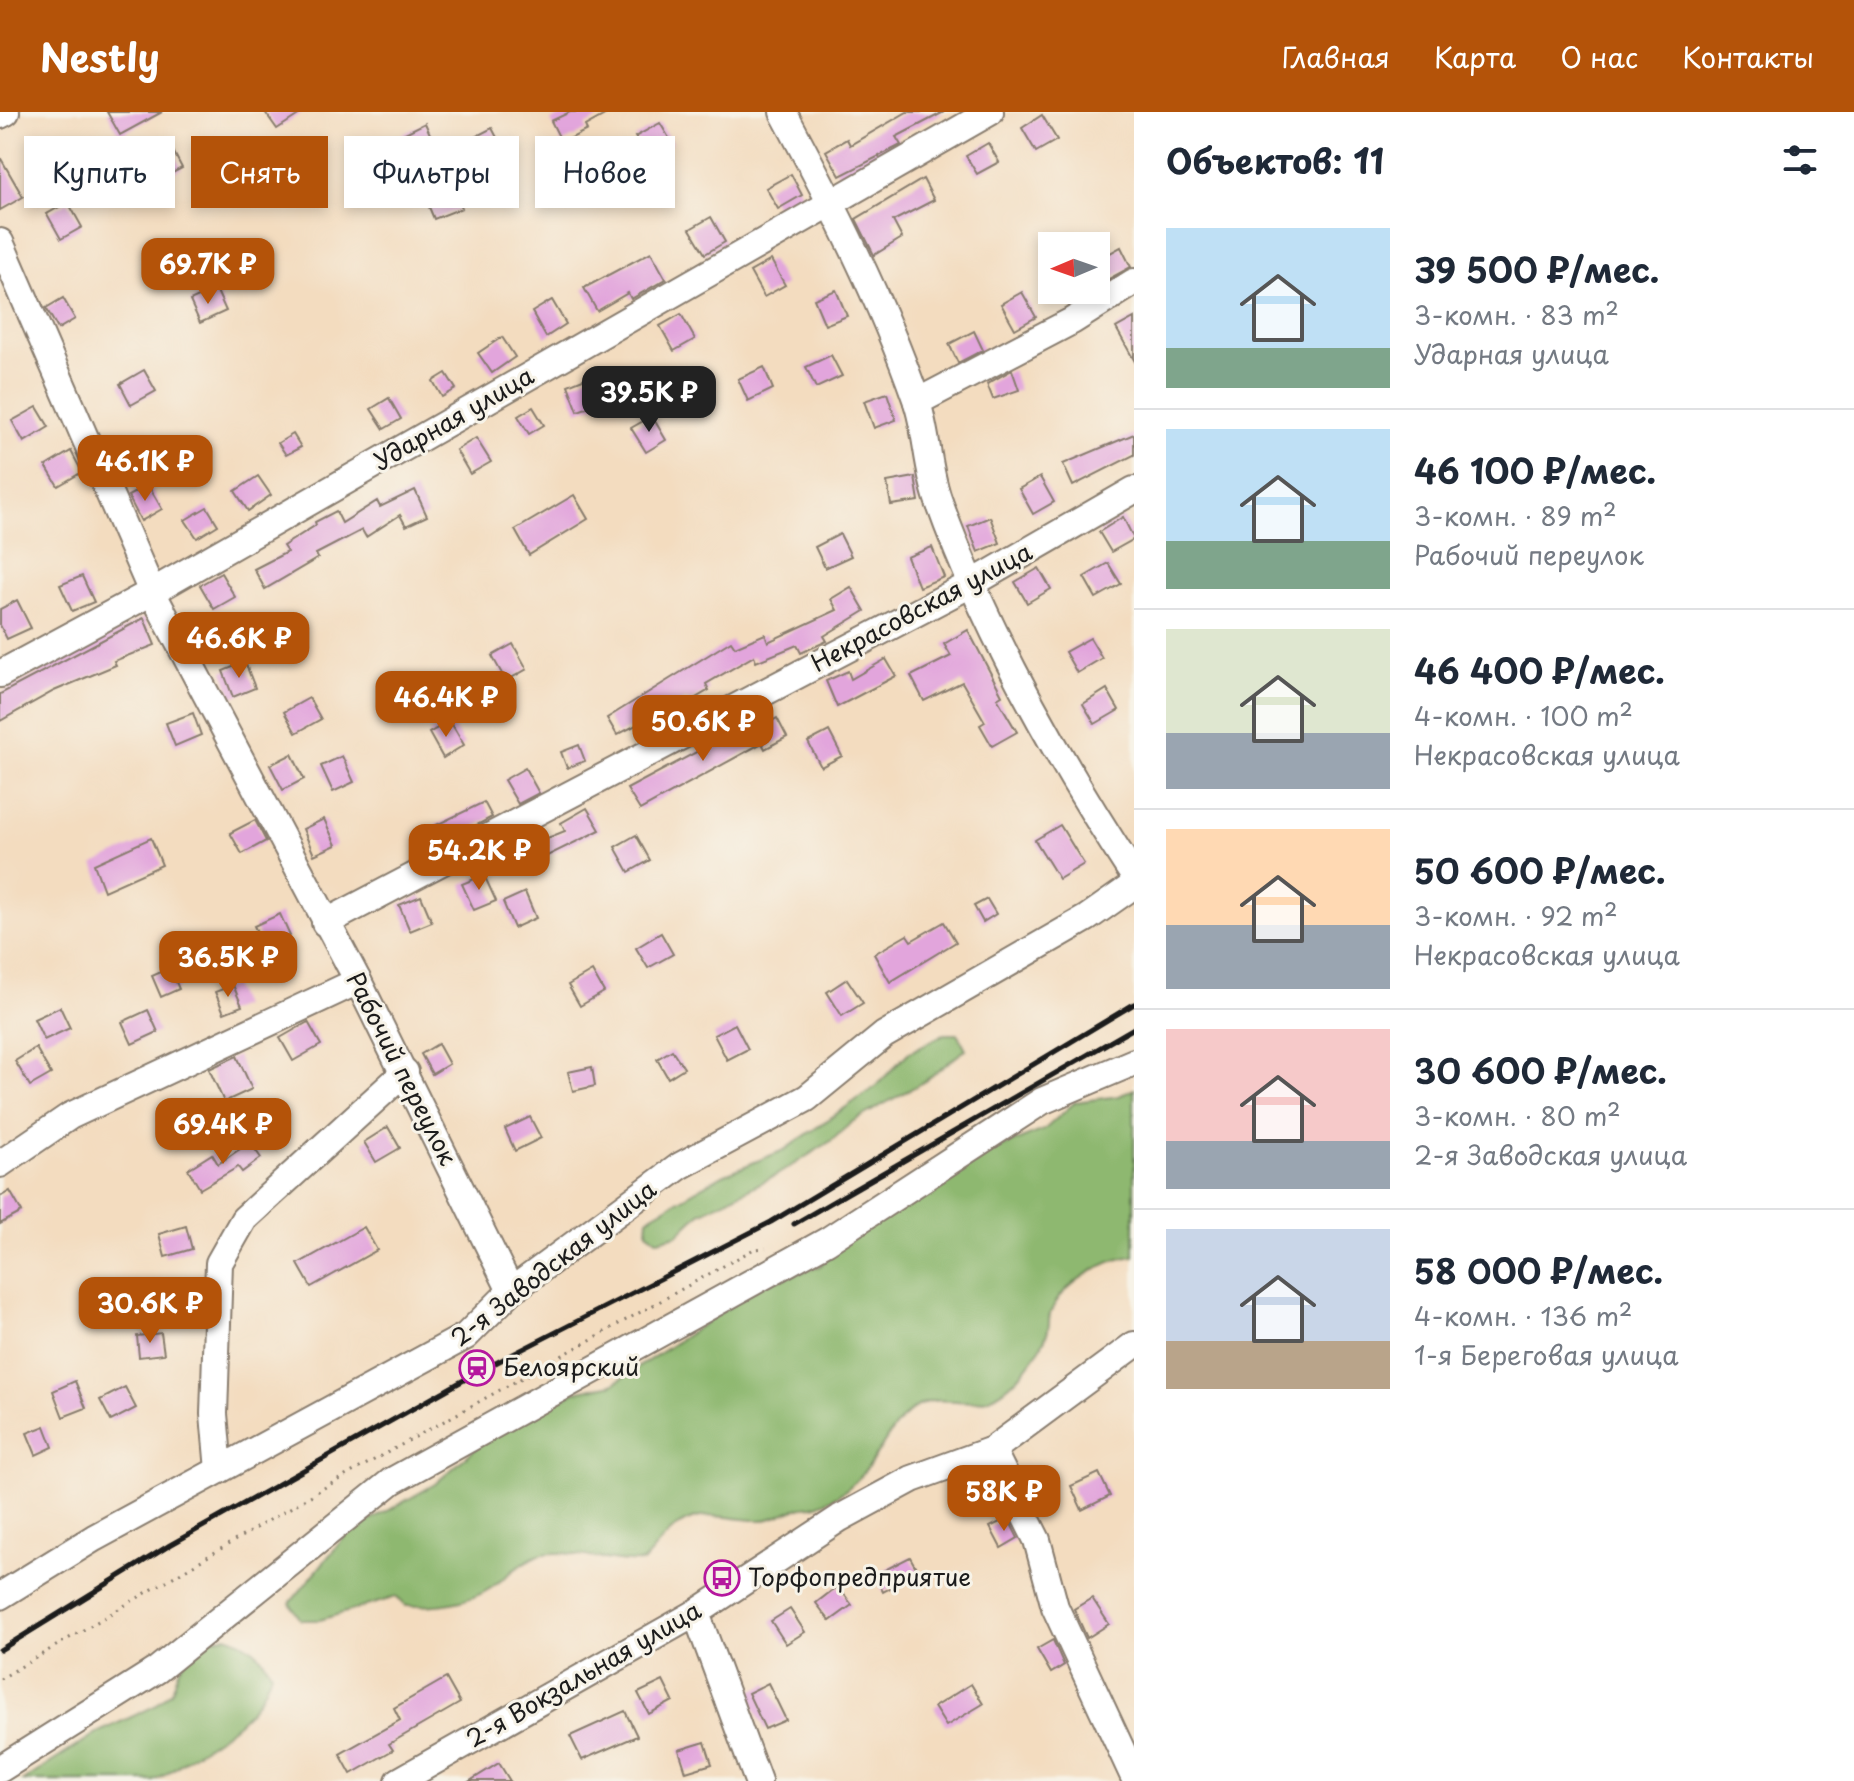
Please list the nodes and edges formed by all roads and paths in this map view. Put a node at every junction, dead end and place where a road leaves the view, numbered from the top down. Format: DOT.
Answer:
graph roads {
  1 [pos="6,112"];
  2 [pos="783,112"];
  3 [pos="990,112"];
  4 [pos="0,115"];
  5 [pos="832,203"];
  6 [pos="0,242"];
  7 [pos="1134,282"];
  8 [pos="917,402"];
  9 [pos="1134,490"];
  10 [pos="973,583"];
  11 [pos="152,592"];
  12 [pos="0,674"];
  13 [pos="1134,876"];
  14 [pos="1134,885"];
  15 [pos="325,923"];
  16 [pos="358,981"];
  17 [pos="1134,1062"];
  18 [pos="405,1072"];
  19 [pos="0,1164"];
  20 [pos="769,1248"];
  21 [pos="511,1291"];
  22 [pos="1134,1345"];
  23 [pos="992,1450"];
  24 [pos="219,1470"];
  25 [pos="0,1596"];
  26 [pos="696,1613"];
  27 [pos="0,1679"];
  28 [pos="0,1769"];
  29 [pos="438,1771"];
  30 [pos="1134,1777"];
  31 [pos="399,1781"];
  32 [pos="758,1781"];
  1 -- 4 [label="street"];
  2 -- 5 [label="street"];
  3 -- 5 [label="street, Ударная улица"];
  5 -- 8 [label="street"];
  5 -- 11 [label="street, Ударная улица"];
  6 -- 11 [label="street, Рабочий переулок"];
  7 -- 8 [label="street"];
  8 -- 10 [label="street"];
  9 -- 10 [label="street, Некрасовская улица"];
  10 -- 13 [label="street"];
  10 -- 15 [label="street, Некрасовская улица"];
  11 -- 12 [label="street, Ударная улица"];
  11 -- 15 [label="street, Рабочий переулок"];
  14 -- 21 [label="street, 2-я Заводская улица"];
  15 -- 16 [label="street, Рабочий переулок"];
  16 -- 18 [label="street, Рабочий переулок"];
  16 -- 19 [label="street"];
  17 -- 28 [label="street"];
  18 -- 21 [label="street, Рабочий переулок"];
  18 -- 24 [label="street"];
  20 -- 27 [label="path"];
  21 -- 24 [label="street, 2-я Заводская улица"];
  22 -- 23 [label="street, 2-я Вокзальная улица"];
  23 -- 26 [label="street, 2-я Вокзальная улица"];
  23 -- 30 [label="street"];
  24 -- 25 [label="street, 2-я Заводская улица"];
  26 -- 29 [label="street, 2-я Вокзальная улица"];
  26 -- 32 [label="street"];
  29 -- 31 [label="street, 2-я Вокзальная улица"];
}
